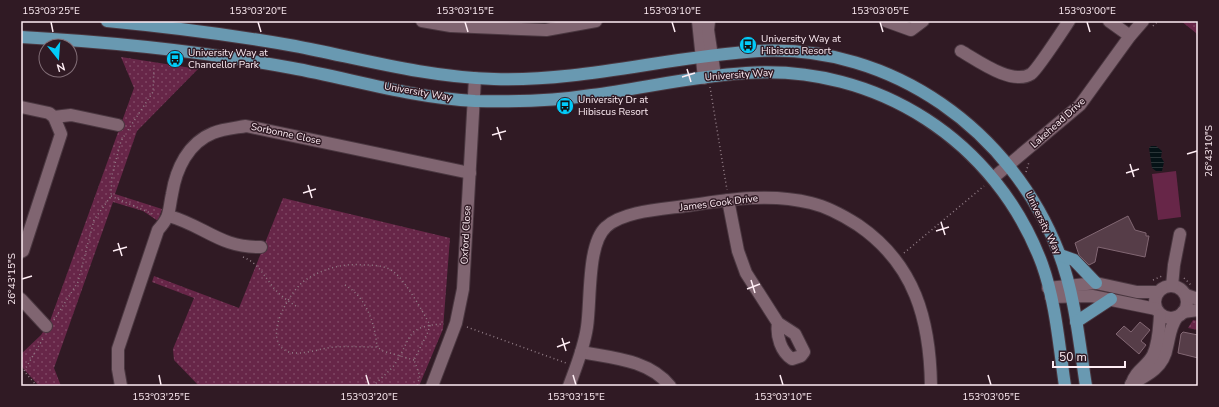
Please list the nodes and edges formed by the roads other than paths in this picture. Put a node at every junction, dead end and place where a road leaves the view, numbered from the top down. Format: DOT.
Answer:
graph roads {
  1 [pos="107,21"];
  2 [pos="422,21"];
  3 [pos="596,21"];
  4 [pos="698,21"];
  5 [pos="709,21"];
  6 [pos="886,21"];
  7 [pos="923,21"];
  8 [pos="1069,21"];
  9 [pos="1109,21"];
  10 [pos="1143,21"];
  11 [pos="1130,36"];
  12 [pos="21,37"];
  13 [pos="961,51"];
  14 [pos="706,57"];
  15 [pos="709,77"];
  16 [pos="475,78"];
  17 [pos="473,101"];
  18 [pos="21,107"];
  19 [pos="54,117"];
  20 [pos="118,125"];
  21 [pos="1009,165"];
  22 [pos="470,173"];
  23 [pos="993,178"];
  24 [pos="728,200"];
  25 [pos="169,216"];
  26 [pos="1180,234"];
  27 [pos="262,247"];
  28 [pos="21,252"];
  29 [pos="1060,255"];
  30 [pos="1096,283"];
  31 [pos="1172,286"];
  32 [pos="1070,290"];
  33 [pos="1050,292"];
  34 [pos="1157,292"];
  35 [pos="1193,294"];
  36 [pos="21,299"];
  37 [pos="1111,299"];
  38 [pos="1198,310"];
  39 [pos="1158,312"];
  40 [pos="1180,314"];
  41 [pos="1076,322"];
  42 [pos="778,323"];
  43 [pos="48,328"];
  44 [pos="581,352"];
  45 [pos="1131,385"];
  46 [pos="121,386"];
  47 [pos="432,386"];
  48 [pos="569,386"];
  49 [pos="670,386"];
  50 [pos="931,386"];
  51 [pos="1065,386"];
  52 [pos="1086,386"];
  1 -- 16 [label="main road, University Way"];
  2 -- 3 [label="street"];
  4 -- 14 [label="street"];
  5 -- 14 [label="street"];
  6 -- 7 [label="street"];
  8 -- 13 [label="street"];
  9 -- 11 [label="street"];
  10 -- 11 [label="street, Lakehead Drive"];
  11 -- 21 [label="street, Lakehead Drive"];
  12 -- 17 [label="main road, University Way"];
  14 -- 15 [label="street"];
  14 -- 16 [label="main road, University Way"];
  14 -- 21 [label="main road, University Way"];
  15 -- 17 [label="main road, University Way"];
  15 -- 23 [label="main road, University Way"];
  16 -- 17 [label="street, Oxford Close"];
  17 -- 22 [label="street, Oxford Close"];
  18 -- 19 [label="street"];
  19 -- 20 [label="street"];
  19 -- 28 [label="street"];
  21 -- 23 [label="street, Lakehead Drive"];
  21 -- 29 [label="main road, University Way"];
  22 -- 25 [label="street, Sorbonne Close"];
  22 -- 47 [label="street, Oxford Close"];
  23 -- 33 [label="main road, University Way"];
  24 -- 42 [label="street"];
  24 -- 44 [label="street, James Cook Drive"];
  24 -- 50 [label="street, James Cook Drive"];
  25 -- 27 [label="street"];
  25 -- 46 [label="street, Sorbonne Close"];
  26 -- 31 [label="street"];
  29 -- 30 [label="main road"];
  29 -- 32 [label="main road, University Way"];
  30 -- 32 [label="street"];
  30 -- 34 [label="street"];
  31 -- 34 [label="street"];
  31 -- 35 [label="street"];
  32 -- 33 [label="street"];
  32 -- 37 [label="street"];
  32 -- 41 [label="main road, University Way"];
  33 -- 51 [label="main road, University Way"];
  34 -- 39 [label="street"];
  35 -- 40 [label="street"];
  36 -- 43 [label="street"];
  37 -- 39 [label="street"];
  37 -- 41 [label="main road"];
  38 -- 40 [label="street"];
  39 -- 40 [label="street"];
  39 -- 45 [label="street"];
  40 -- 45 [label="street"];
  41 -- 52 [label="main road, University Way"];
  44 -- 48 [label="street, James Cook Drive"];
  44 -- 49 [label="street"];
}
